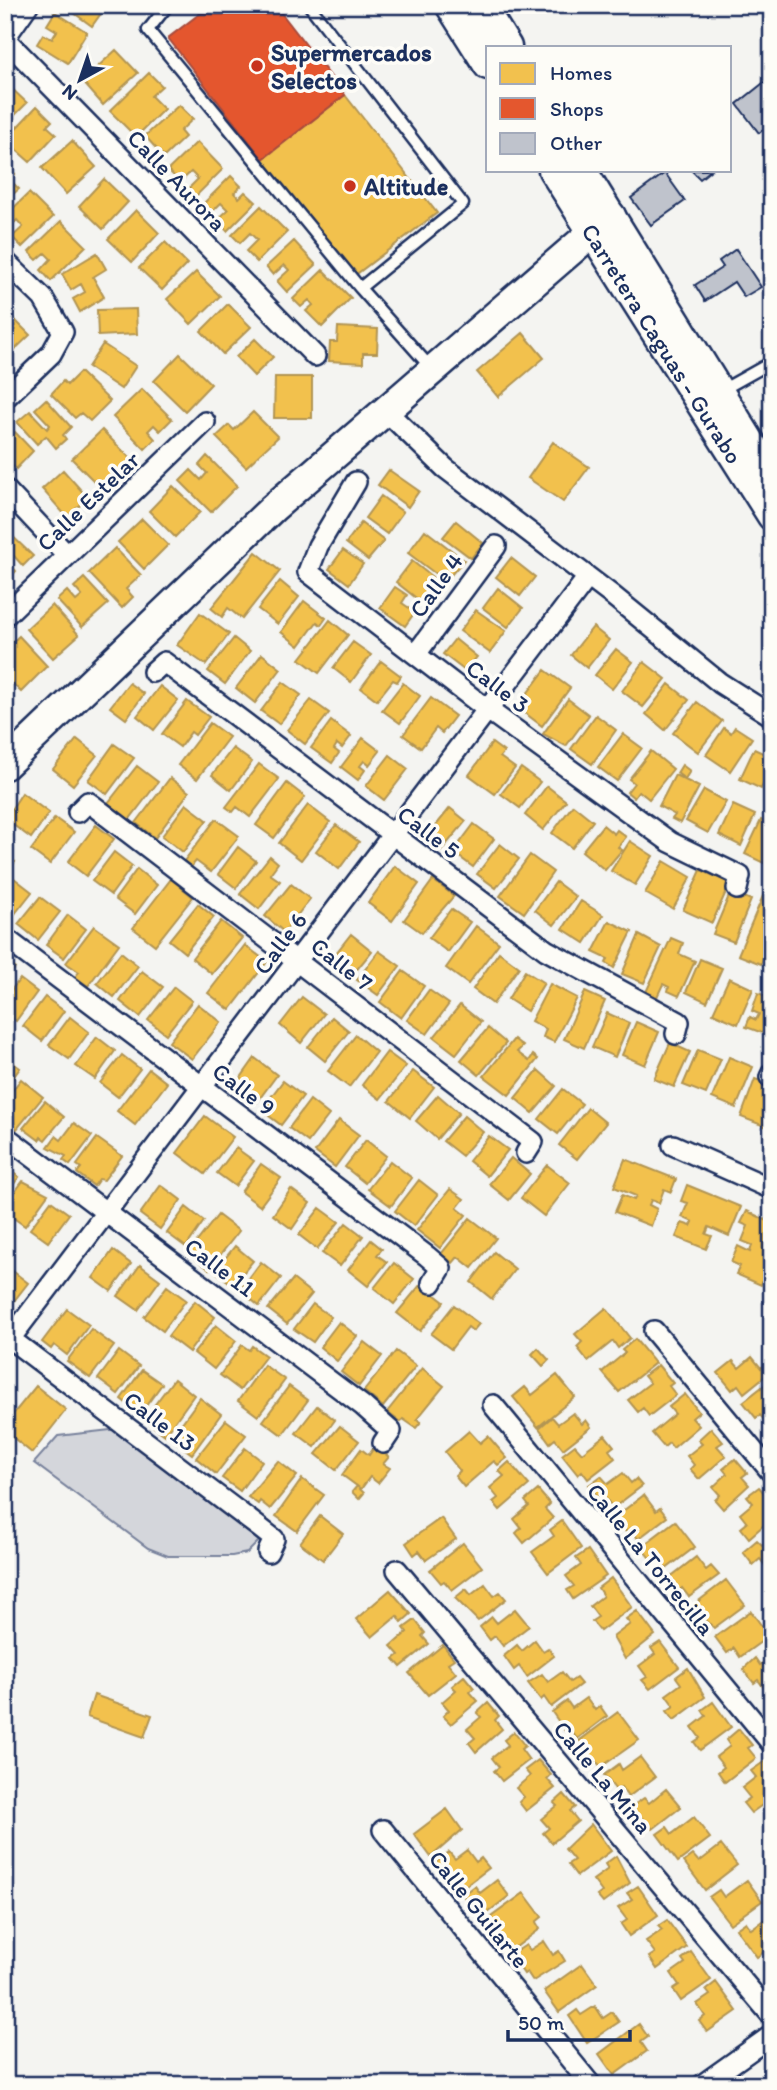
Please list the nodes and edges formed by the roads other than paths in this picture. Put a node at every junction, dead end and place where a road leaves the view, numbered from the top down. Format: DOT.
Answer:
graph roads {
  1 [pos="28,5"];
  2 [pos="168,5"];
  3 [pos="309,5"];
  4 [pos="450,5"];
  5 [pos="481,5"];
  6 [pos="5,39"];
  7 [pos="506,46"];
  8 [pos="486,62"];
  9 [pos="555,172"];
  10 [pos="583,172"];
  11 [pos="602,224"];
  12 [pos="5,261"];
  13 [pos="360,288"];
  14 [pos="314,356"];
  15 [pos="772,362"];
  16 [pos="431,369"];
  17 [pos="5,398"];
  18 [pos="710,398"];
  19 [pos="384,409"];
  20 [pos="205,422"];
  21 [pos="772,477"];
  22 [pos="356,482"];
  23 [pos="5,489"];
  24 [pos="772,516"];
  25 [pos="496,546"];
  26 [pos="67,555"];
  27 [pos="588,577"];
  28 [pos="5,616"];
  29 [pos="416,654"];
  30 [pos="153,671"];
  31 [pos="488,710"];
  32 [pos="772,716"];
  33 [pos="5,765"];
  34 [pos="78,812"];
  35 [pos="393,835"];
  36 [pos="737,889"];
  37 [pos="5,938"];
  38 [pos="298,961"];
  39 [pos="676,1034"];
  40 [pos="200,1087"];
  41 [pos="5,1136"];
  42 [pos="673,1145"];
  43 [pos="526,1153"];
  44 [pos="772,1189"];
  45 [pos="106,1212"];
  46 [pos="432,1283"];
  47 [pos="654,1331"];
  48 [pos="8,1337"];
  49 [pos="493,1405"];
  50 [pos="383,1443"];
  51 [pos="772,1473"];
  52 [pos="268,1552"];
  53 [pos="397,1570"];
  54 [pos="772,1744"];
  55 [pos="383,1830"];
  56 [pos="772,2016"];
  57 [pos="772,2035"];
  58 [pos="590,2085"];
  59 [pos="702,2085"];
  1 -- 6 [label="street"];
  2 -- 13 [label="lane"];
  3 -- 13 [label="lane"];
  4 -- 8 [label="street"];
  5 -- 7 [label="street"];
  6 -- 14 [label="street, Calle Aurora"];
  9 -- 11 [label="street, Carretera Caguas - Gurabo"];
  10 -- 11 [label="street, Carretera Caguas - Gurabo"];
  11 -- 16 [label="street"];
  11 -- 18 [label="street, Carretera Caguas - Gurabo"];
  12 -- 17 [label="street"];
  13 -- 16 [label="lane"];
  15 -- 18 [label="lane"];
  16 -- 19 [label="street"];
  18 -- 21 [label="street, Carretera Caguas - Gurabo"];
  18 -- 24 [label="street, Carretera Caguas - Gurabo"];
  19 -- 27 [label="street"];
  19 -- 33 [label="street"];
  20 -- 26 [label="street, Calle Estelar"];
  22 -- 29 [label="street, Calle 3"];
  23 -- 26 [label="street"];
  25 -- 29 [label="street, Calle 4"];
  26 -- 28 [label="street, Calle Estelar"];
  27 -- 31 [label="street, Calle 6"];
  27 -- 32 [label="street"];
  29 -- 31 [label="street, Calle 3"];
  30 -- 35 [label="street, Calle 5"];
  31 -- 35 [label="street, Calle 6"];
  31 -- 36 [label="street, Calle 3"];
  34 -- 38 [label="street, Calle 7"];
  35 -- 38 [label="street, Calle 6"];
  35 -- 39 [label="street, Calle 5"];
  37 -- 40 [label="street, Calle 9"];
  38 -- 40 [label="street, Calle 6"];
  38 -- 43 [label="street, Calle 7"];
  40 -- 45 [label="street, Calle 6"];
  40 -- 46 [label="street, Calle 9"];
  41 -- 45 [label="street, Calle 11"];
  42 -- 44 [label="street"];
  45 -- 48 [label="street, Calle 6"];
  45 -- 50 [label="street, Calle 11"];
  47 -- 51 [label="street"];
  48 -- 52 [label="street, Calle 13"];
  49 -- 54 [label="street, Calle La Torrecilla"];
  53 -- 56 [label="street, Calle La Mina"];
  55 -- 58 [label="street, Calle Guilarte"];
  57 -- 59 [label="street"];
}
